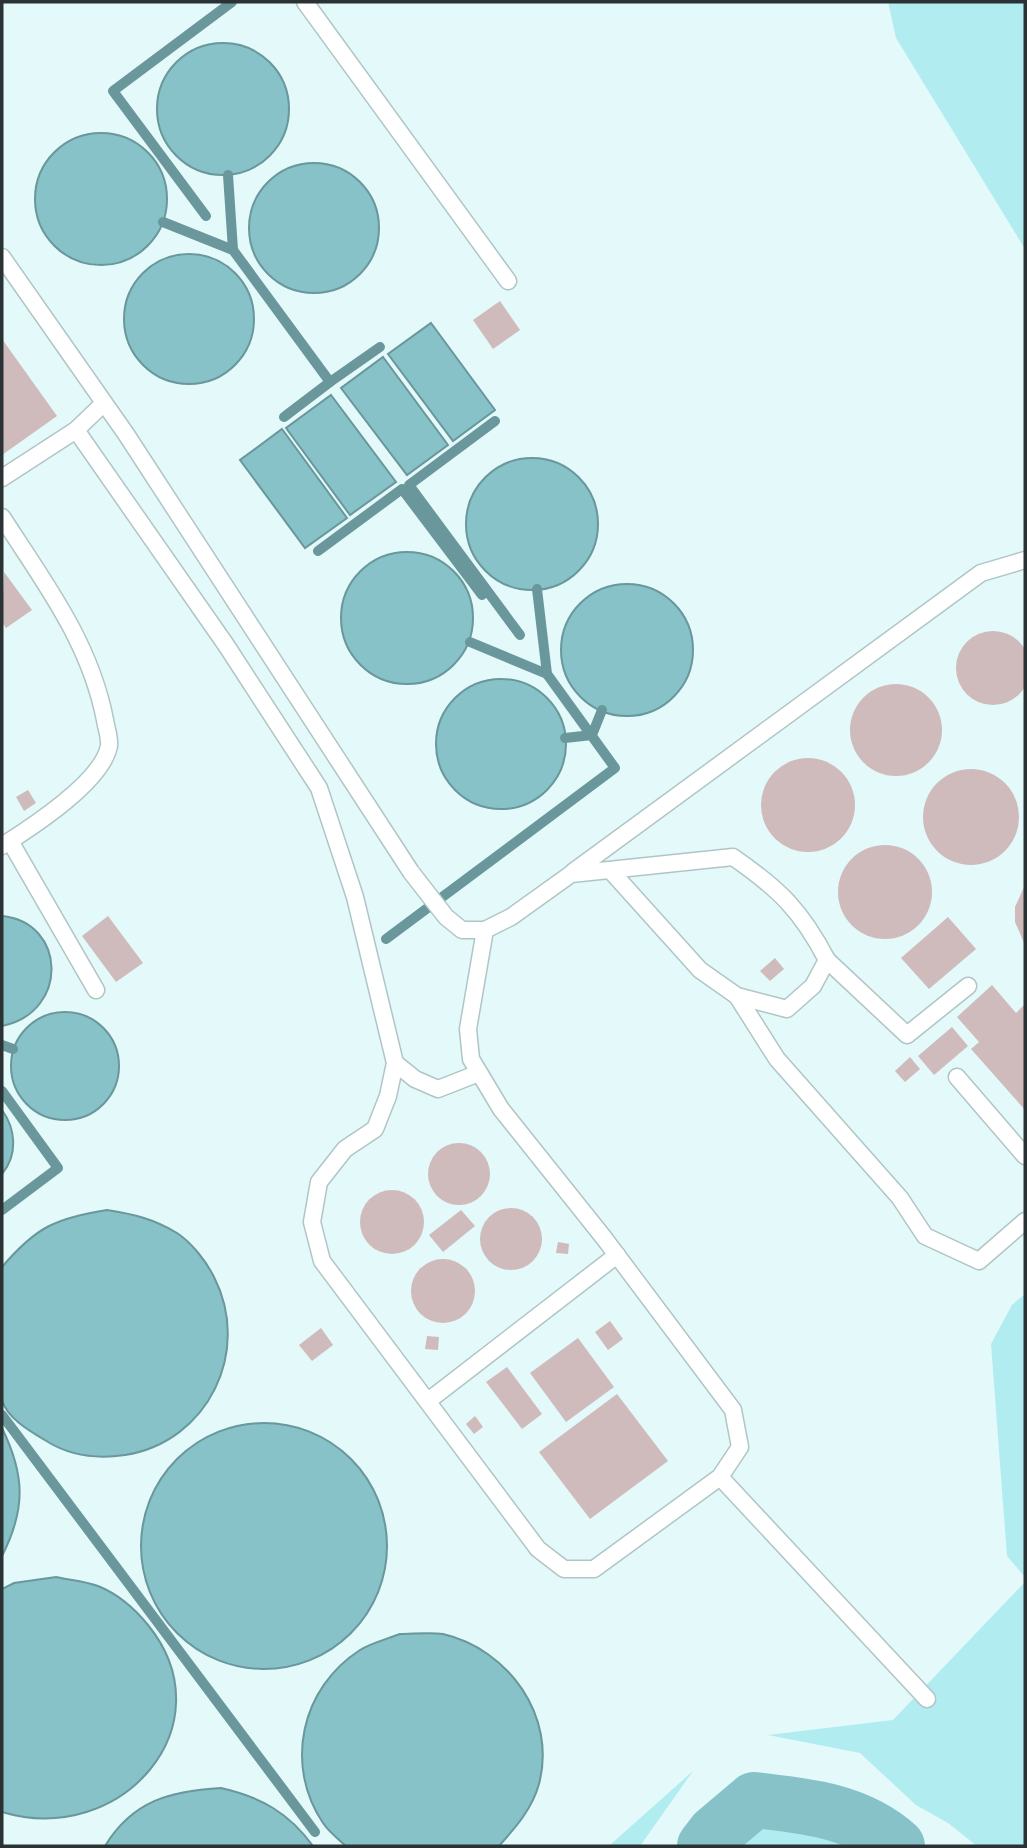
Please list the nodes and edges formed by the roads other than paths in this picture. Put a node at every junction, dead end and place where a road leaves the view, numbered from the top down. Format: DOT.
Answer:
graph roads {
  1 [pos="305,2"];
  2 [pos="2,257"];
  3 [pos="508,281"];
  4 [pos="104,402"];
  5 [pos="76,430"];
  6 [pos="2,478"];
  7 [pos="2,517"];
  8 [pos="1025,560"];
  9 [pos="6,843"];
  10 [pos="610,870"];
  11 [pos="571,874"];
  12 [pos="485,930"];
  13 [pos="827,960"];
  14 [pos="968,986"];
  15 [pos="96,990"];
  16 [pos="737,996"];
  17 [pos="395,1063"];
  18 [pos="480,1073"];
  19 [pos="957,1077"];
  20 [pos="1025,1156"];
  21 [pos="1025,1221"];
  22 [pos="617,1255"];
  23 [pos="428,1401"];
  24 [pos="720,1477"];
  25 [pos="928,1699"];
  1 -- 3 [label="lane"];
  2 -- 4 [label="lane"];
  4 -- 5 [label="lane"];
  4 -- 12 [label="lane"];
  5 -- 6 [label="lane"];
  5 -- 17 [label="lane"];
  7 -- 9 [label="lane"];
  8 -- 11 [label="lane"];
  9 -- 15 [label="lane"];
  10 -- 11 [label="lane"];
  10 -- 13 [label="lane"];
  10 -- 16 [label="lane"];
  11 -- 12 [label="lane"];
  12 -- 18 [label="lane"];
  13 -- 14 [label="lane"];
  13 -- 16 [label="lane"];
  16 -- 21 [label="lane"];
  17 -- 18 [label="lane"];
  17 -- 23 [label="lane"];
  18 -- 22 [label="lane"];
  19 -- 20 [label="lane"];
  22 -- 23 [label="lane"];
  22 -- 24 [label="lane"];
  23 -- 24 [label="lane"];
  24 -- 25 [label="lane"];
}
